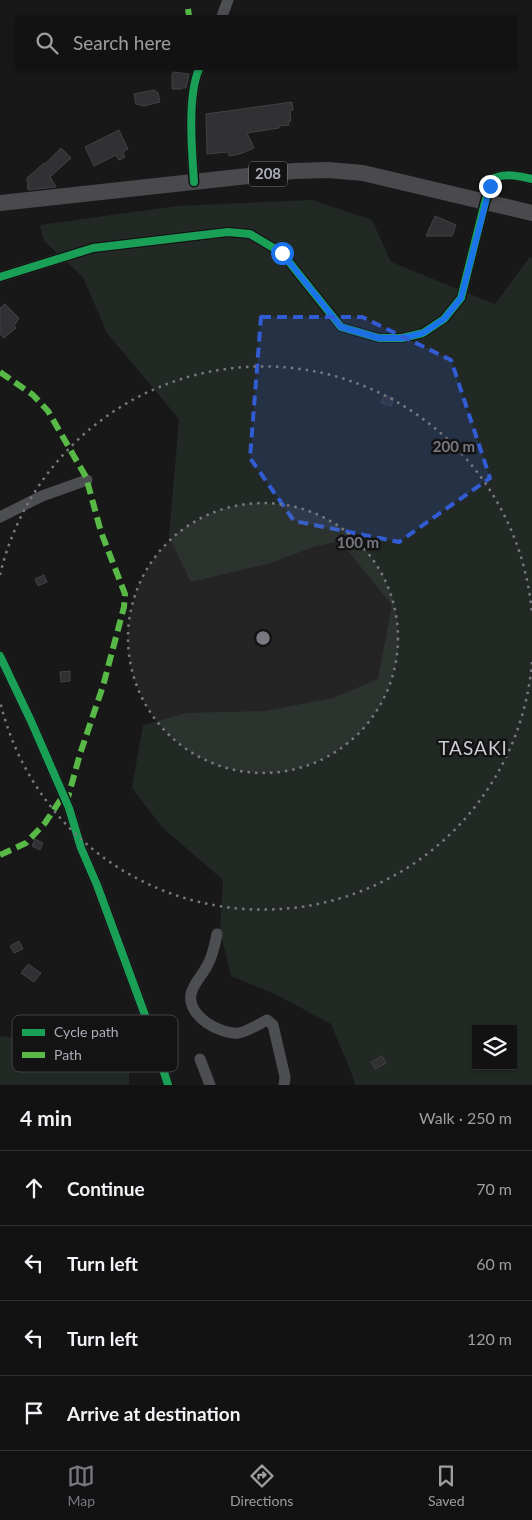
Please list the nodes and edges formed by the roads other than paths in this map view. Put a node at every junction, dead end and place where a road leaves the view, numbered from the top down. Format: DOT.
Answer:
graph roads {
  1 [pos="228,0"];
  2 [pos="222,15"];
  3 [pos="199,70"];
  4 [pos="532,179"];
  5 [pos="194,182"];
  6 [pos="485,202"];
  7 [pos="0,203"];
  8 [pos="532,213"];
  9 [pos="0,277"];
  10 [pos="87,480"];
  11 [pos="0,517"];
  12 [pos="0,656"];
  13 [pos="217,934"];
  14 [pos="145,1015"];
  15 [pos="200,1059"];
  16 [pos="164,1072"];
  17 [pos="168,1085"];
  18 [pos="210,1085"];
  19 [pos="284,1085"];
  1 -- 2 [label="street"];
  3 -- 5 [label="street"];
  4 -- 6 [label="street"];
  5 -- 6 [label="highway, 208"];
  5 -- 7 [label="highway, 208"];
  6 -- 8 [label="highway, 208"];
  6 -- 9 [label="street"];
  10 -- 11 [label="street"];
  12 -- 14 [label="street"];
  13 -- 19 [label="street"];
  15 -- 18 [label="street"];
  16 -- 17 [label="street"];
}
